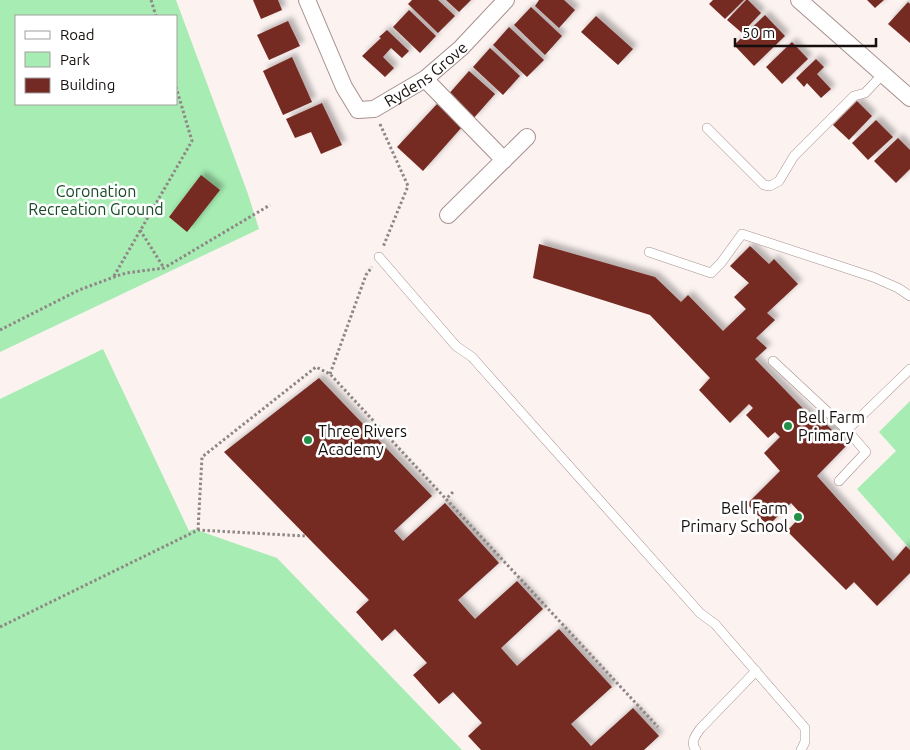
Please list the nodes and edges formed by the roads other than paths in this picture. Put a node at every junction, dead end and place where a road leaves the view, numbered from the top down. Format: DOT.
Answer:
graph roads {
  1 [pos="307,0"];
  2 [pos="506,0"];
  3 [pos="804,2"];
  4 [pos="883,74"];
  5 [pos="425,78"];
  6 [pos="910,98"];
  7 [pos="707,128"];
  8 [pos="527,137"];
  9 [pos="504,160"];
  10 [pos="448,215"];
  11 [pos="649,252"];
  12 [pos="379,257"];
  13 [pos="910,296"];
  14 [pos="773,361"];
  15 [pos="910,369"];
  16 [pos="847,430"];
  17 [pos="839,481"];
  18 [pos="756,671"];
  19 [pos="696,750"];
  20 [pos="801,750"];
  1 -- 5 [label="street, Rydens Grove"];
  2 -- 5 [label="street, Rydens Grove"];
  3 -- 4 [label="street"];
  4 -- 6 [label="street"];
  4 -- 7 [label="lane"];
  5 -- 9 [label="street"];
  8 -- 9 [label="street"];
  9 -- 10 [label="street"];
  11 -- 13 [label="lane"];
  12 -- 18 [label="lane"];
  14 -- 16 [label="lane"];
  15 -- 16 [label="lane"];
  16 -- 17 [label="lane"];
  18 -- 19 [label="lane"];
  18 -- 20 [label="lane"];
}
